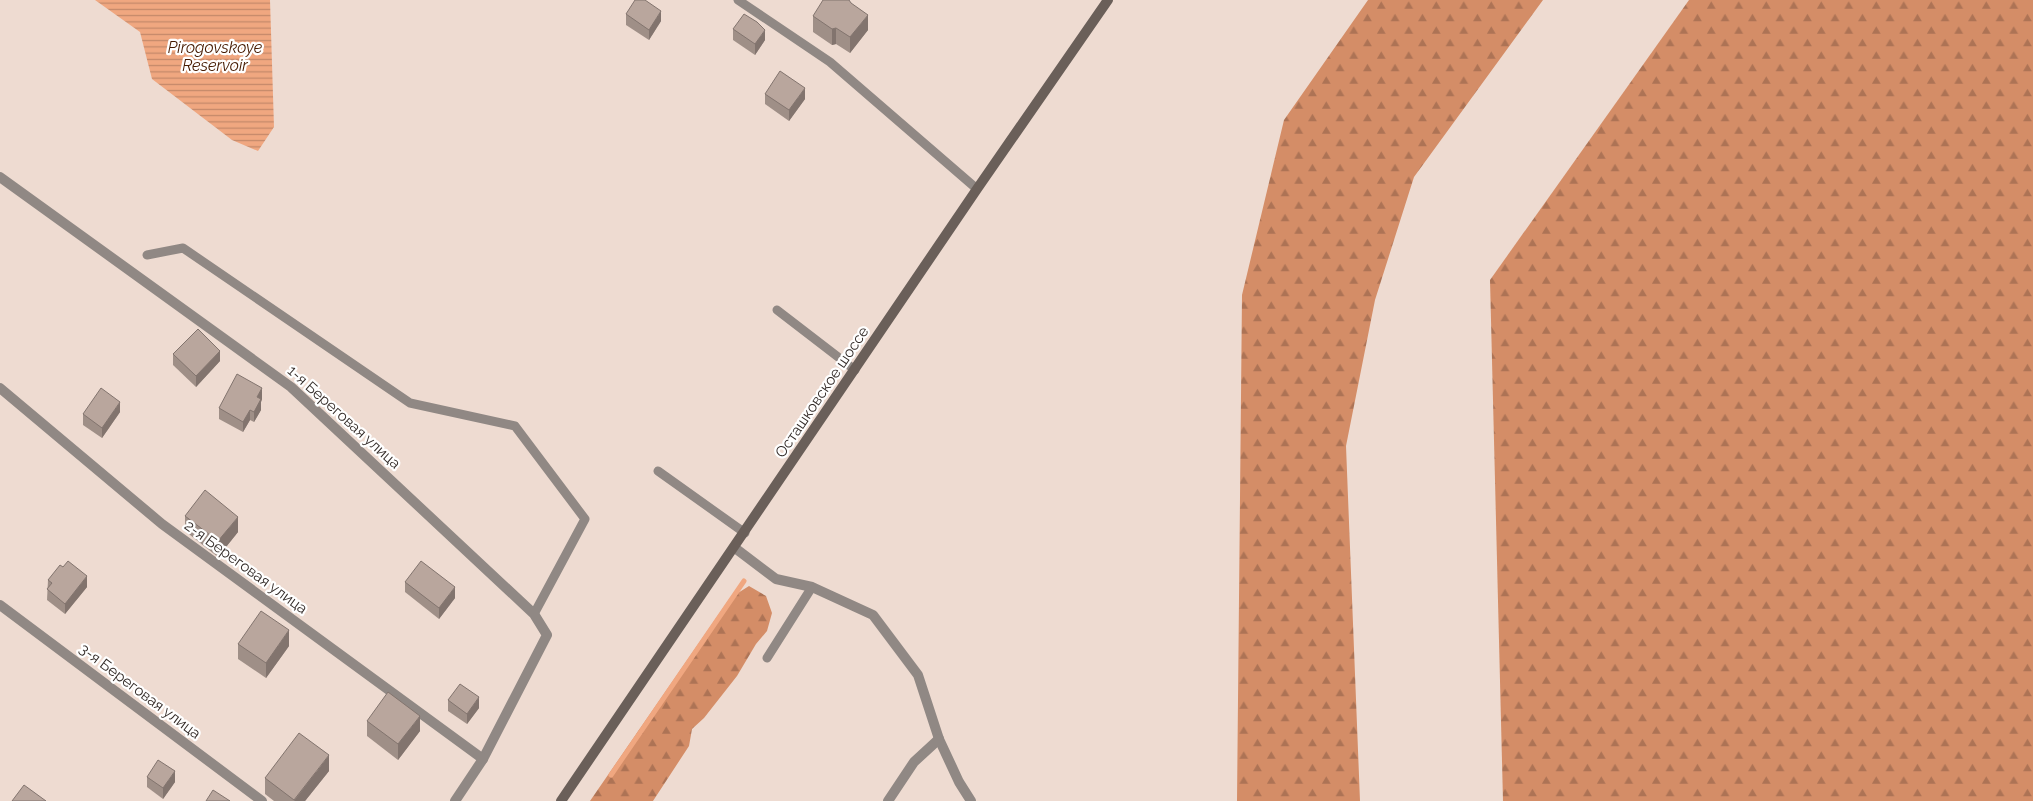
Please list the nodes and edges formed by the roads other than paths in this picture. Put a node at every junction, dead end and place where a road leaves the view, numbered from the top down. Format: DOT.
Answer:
graph roads {
  1 [pos="738,0"];
  2 [pos="1108,0"];
  3 [pos="0,177"];
  4 [pos="977,189"];
  5 [pos="147,255"];
  6 [pos="776,310"];
  7 [pos="854,370"];
  8 [pos="0,388"];
  9 [pos="658,470"];
  10 [pos="745,533"];
  11 [pos="735,548"];
  12 [pos="812,587"];
  13 [pos="0,605"];
  14 [pos="534,614"];
  15 [pos="767,658"];
  16 [pos="939,739"];
  17 [pos="483,759"];
  18 [pos="262,801"];
  19 [pos="455,801"];
  20 [pos="561,801"];
  21 [pos="888,801"];
  22 [pos="971,801"];
  1 -- 4 [label="lane"];
  2 -- 4 [label="main road, Осташковское шоссе"];
  3 -- 14 [label="street, 1-я Береговая улица"];
  4 -- 7 [label="main road, Осташковское шоссе"];
  5 -- 14 [label="lane"];
  6 -- 7 [label="lane"];
  7 -- 10 [label="main road, Осташковское шоссе"];
  8 -- 17 [label="street, 2-я Береговая улица"];
  9 -- 10 [label="lane"];
  10 -- 11 [label="main road, Осташковское шоссе"];
  11 -- 12 [label="street"];
  11 -- 20 [label="main road, Осташковское шоссе"];
  12 -- 15 [label="lane"];
  12 -- 16 [label="street"];
  13 -- 18 [label="street, 3-я Береговая улица"];
  14 -- 17 [label="street, 1-я Береговая улица"];
  16 -- 21 [label="street"];
  16 -- 22 [label="street"];
  17 -- 19 [label="street"];
}
